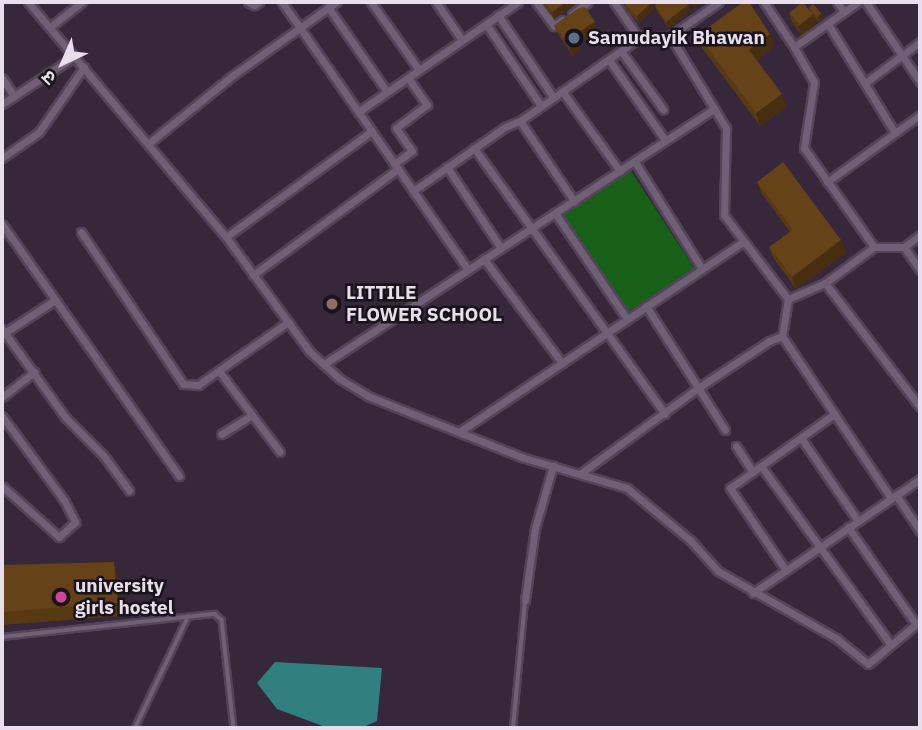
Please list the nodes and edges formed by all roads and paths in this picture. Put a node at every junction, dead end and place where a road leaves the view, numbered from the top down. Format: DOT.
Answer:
graph roads {
  1 [pos="28,2"];
  2 [pos="82,2"];
  3 [pos="248,2"];
  4 [pos="259,2"];
  5 [pos="282,2"];
  6 [pos="336,2"];
  7 [pos="371,2"];
  8 [pos="436,2"];
  9 [pos="517,2"];
  10 [pos="536,2"];
  11 [pos="588,2"];
  12 [pos="719,2"];
  13 [pos="764,2"];
  14 [pos="837,2"];
  15 [pos="858,2"];
  16 [pos="866,2"];
  17 [pos="618,3"];
  18 [pos="505,5"];
  19 [pos="328,7"];
  20 [pos="844,12"];
  21 [pos="498,15"];
  22 [pos="486,24"];
  23 [pos="828,24"];
  24 [pos="300,26"];
  25 [pos="50,27"];
  26 [pos="670,36"];
  27 [pos="639,38"];
  28 [pos="462,40"];
  29 [pos="920,42"];
  30 [pos="794,47"];
  31 [pos="621,51"];
  32 [pos="902,55"];
  33 [pos="75,56"];
  34 [pos="609,61"];
  35 [pos="85,67"];
  36 [pos="419,70"];
  37 [pos="2,78"];
  38 [pos="408,78"];
  39 [pos="920,82"];
  40 [pos="865,83"];
  41 [pos="562,91"];
  42 [pos="387,92"];
  43 [pos="14,96"];
  44 [pos="553,97"];
  45 [pos="2,104"];
  46 [pos="541,106"];
  47 [pos="663,109"];
  48 [pos="714,109"];
  49 [pos="358,112"];
  50 [pos="919,119"];
  51 [pos="520,121"];
  52 [pos="372,131"];
  53 [pos="895,133"];
  54 [pos="665,140"];
  55 [pos="149,142"];
  56 [pos="474,148"];
  57 [pos="2,158"];
  58 [pos="635,162"];
  59 [pos="396,166"];
  60 [pos="447,167"];
  61 [pos="620,171"];
  62 [pos="827,182"];
  63 [pos="413,191"];
  64 [pos="574,201"];
  65 [pos="555,213"];
  66 [pos="2,224"];
  67 [pos="530,229"];
  68 [pos="81,232"];
  69 [pos="920,235"];
  70 [pos="5,237"];
  71 [pos="226,237"];
  72 [pos="744,241"];
  73 [pos="874,247"];
  74 [pos="904,247"];
  75 [pos="501,248"];
  76 [pos="484,259"];
  77 [pos="702,268"];
  78 [pos="468,270"];
  79 [pos="920,270"];
  80 [pos="253,275"];
  81 [pos="825,284"];
  82 [pos="788,299"];
  83 [pos="55,300"];
  84 [pos="646,306"];
  85 [pos="627,319"];
  86 [pos="288,322"];
  87 [pos="3,332"];
  88 [pos="607,332"];
  89 [pos="782,336"];
  90 [pos="562,363"];
  91 [pos="324,364"];
  92 [pos="219,371"];
  93 [pos="34,372"];
  94 [pos="698,388"];
  95 [pos="2,397"];
  96 [pos="920,407"];
  97 [pos="665,414"];
  98 [pos="834,414"];
  99 [pos="252,415"];
  100 [pos="2,416"];
  101 [pos="725,430"];
  102 [pos="459,432"];
  103 [pos="221,434"];
  104 [pos="802,438"];
  105 [pos="736,446"];
  106 [pos="280,452"];
  107 [pos="553,466"];
  108 [pos="761,466"];
  109 [pos="753,472"];
  110 [pos="581,473"];
  111 [pos="178,476"];
  112 [pos="920,479"];
  113 [pos="2,486"];
  114 [pos="129,490"];
  115 [pos="894,497"];
  116 [pos="858,521"];
  117 [pos="848,527"];
  118 [pos="920,531"];
  119 [pos="817,546"];
  120 [pos="785,569"];
  121 [pos="753,593"];
  122 [pos="525,600"];
  123 [pos="188,617"];
  124 [pos="918,622"];
  125 [pos="2,637"];
  126 [pos="891,645"];
  127 [pos="135,728"];
  128 [pos="234,728"];
  129 [pos="513,728"];
  1 -- 25 [label="street"];
  2 -- 25 [label="street"];
  3 -- 4 [label="street"];
  5 -- 24 [label="street"];
  6 -- 19 [label="street"];
  7 -- 36 [label="street"];
  8 -- 28 [label="street"];
  9 -- 18 [label="street"];
  10 -- 11 [label="street"];
  12 -- 26 [label="street"];
  13 -- 30 [label="street"];
  14 -- 20 [label="street"];
  15 -- 20 [label="street"];
  16 -- 32 [label="street"];
  17 -- 27 [label="street"];
  18 -- 21 [label="street"];
  19 -- 24 [label="street"];
  19 -- 42 [label="street"];
  20 -- 23 [label="street"];
  21 -- 22 [label="street"];
  21 -- 44 [label="street"];
  22 -- 28 [label="street"];
  22 -- 46 [label="street"];
  23 -- 30 [label="street"];
  23 -- 40 [label="street"];
  24 -- 49 [label="street"];
  24 -- 55 [label="street"];
  25 -- 33 [label="street"];
  26 -- 27 [label="street"];
  26 -- 48 [label="street"];
  27 -- 31 [label="street"];
  28 -- 36 [label="street"];
  29 -- 32 [label="street"];
  30 -- 62 [label="street"];
  31 -- 34 [label="street"];
  31 -- 47 [label="street"];
  32 -- 39 [label="street"];
  32 -- 40 [label="street"];
  33 -- 35 [label="street"];
  33 -- 43 [label="street"];
  34 -- 41 [label="street"];
  34 -- 54 [label="street"];
  35 -- 55 [label="street"];
  35 -- 57 [label="street"];
  36 -- 38 [label="street"];
  37 -- 43 [label="street"];
  38 -- 42 [label="street"];
  38 -- 59 [label="street"];
  40 -- 53 [label="street"];
  41 -- 44 [label="street"];
  41 -- 61 [label="street"];
  42 -- 49 [label="street"];
  43 -- 45 [label="street"];
  44 -- 46 [label="street"];
  46 -- 51 [label="street"];
  48 -- 54 [label="street"];
  48 -- 72 [label="street"];
  49 -- 52 [label="street"];
  50 -- 53 [label="street"];
  51 -- 56 [label="street"];
  51 -- 64 [label="street"];
  52 -- 59 [label="street"];
  52 -- 71 [label="street"];
  53 -- 62 [label="street"];
  54 -- 58 [label="street"];
  55 -- 71 [label="street"];
  56 -- 60 [label="street"];
  56 -- 67 [label="street"];
  58 -- 61 [label="street"];
  58 -- 77 [label="street"];
  59 -- 63 [label="street"];
  59 -- 80 [label="street"];
  60 -- 63 [label="street"];
  60 -- 75 [label="street"];
  61 -- 64 [label="street"];
  62 -- 73 [label="street"];
  63 -- 78 [label="street"];
  64 -- 65 [label="street"];
  65 -- 67 [label="street"];
  65 -- 85 [label="street"];
  66 -- 70 [label="street"];
  67 -- 75 [label="street"];
  67 -- 88 [label="street"];
  68 -- 92 [label="street"];
  69 -- 74 [label="street"];
  70 -- 83 [label="street"];
  71 -- 80 [label="street"];
  72 -- 77 [label="street"];
  72 -- 82 [label="street"];
  73 -- 74 [label="street"];
  73 -- 81 [label="street"];
  74 -- 79 [label="street"];
  75 -- 76 [label="street"];
  76 -- 78 [label="street"];
  76 -- 90 [label="street"];
  77 -- 84 [label="street"];
  78 -- 91 [label="street"];
  80 -- 86 [label="street"];
  81 -- 82 [label="street"];
  81 -- 96 [label="street"];
  82 -- 89 [label="street"];
  83 -- 87 [label="street"];
  83 -- 111 [label="street"];
  84 -- 85 [label="street"];
  84 -- 94 [label="street"];
  85 -- 88 [label="street"];
  86 -- 91 [label="street"];
  86 -- 92 [label="street"];
  87 -- 93 [label="street"];
  88 -- 90 [label="street"];
  88 -- 97 [label="street"];
  89 -- 94 [label="street"];
  89 -- 98 [label="street"];
  90 -- 102 [label="street"];
  91 -- 102 [label="street"];
  92 -- 99 [label="street"];
  93 -- 95 [label="street"];
  93 -- 114 [label="street"];
  94 -- 97 [label="street"];
  94 -- 101 [label="street"];
  97 -- 110 [label="street"];
  98 -- 104 [label="street"];
  98 -- 115 [label="street"];
  99 -- 103 [label="street"];
  99 -- 106 [label="street"];
  100 -- 113 [label="street"];
  102 -- 107 [label="street"];
  104 -- 108 [label="street"];
  104 -- 116 [label="street"];
  105 -- 109 [label="street"];
  107 -- 110 [label="street"];
  107 -- 122 [label="street"];
  108 -- 109 [label="street"];
  108 -- 119 [label="street"];
  109 -- 120 [label="street"];
  110 -- 121 [label="street"];
  112 -- 115 [label="street"];
  115 -- 116 [label="street"];
  115 -- 118 [label="street"];
  116 -- 117 [label="street"];
  117 -- 119 [label="street"];
  117 -- 124 [label="street"];
  119 -- 120 [label="street"];
  119 -- 126 [label="street"];
  120 -- 121 [label="street"];
  121 -- 126 [label="street"];
  122 -- 129 [label="lane"];
  123 -- 125 [label="lane"];
  123 -- 127 [label="lane"];
  123 -- 128 [label="lane"];
  124 -- 126 [label="street"];
}
